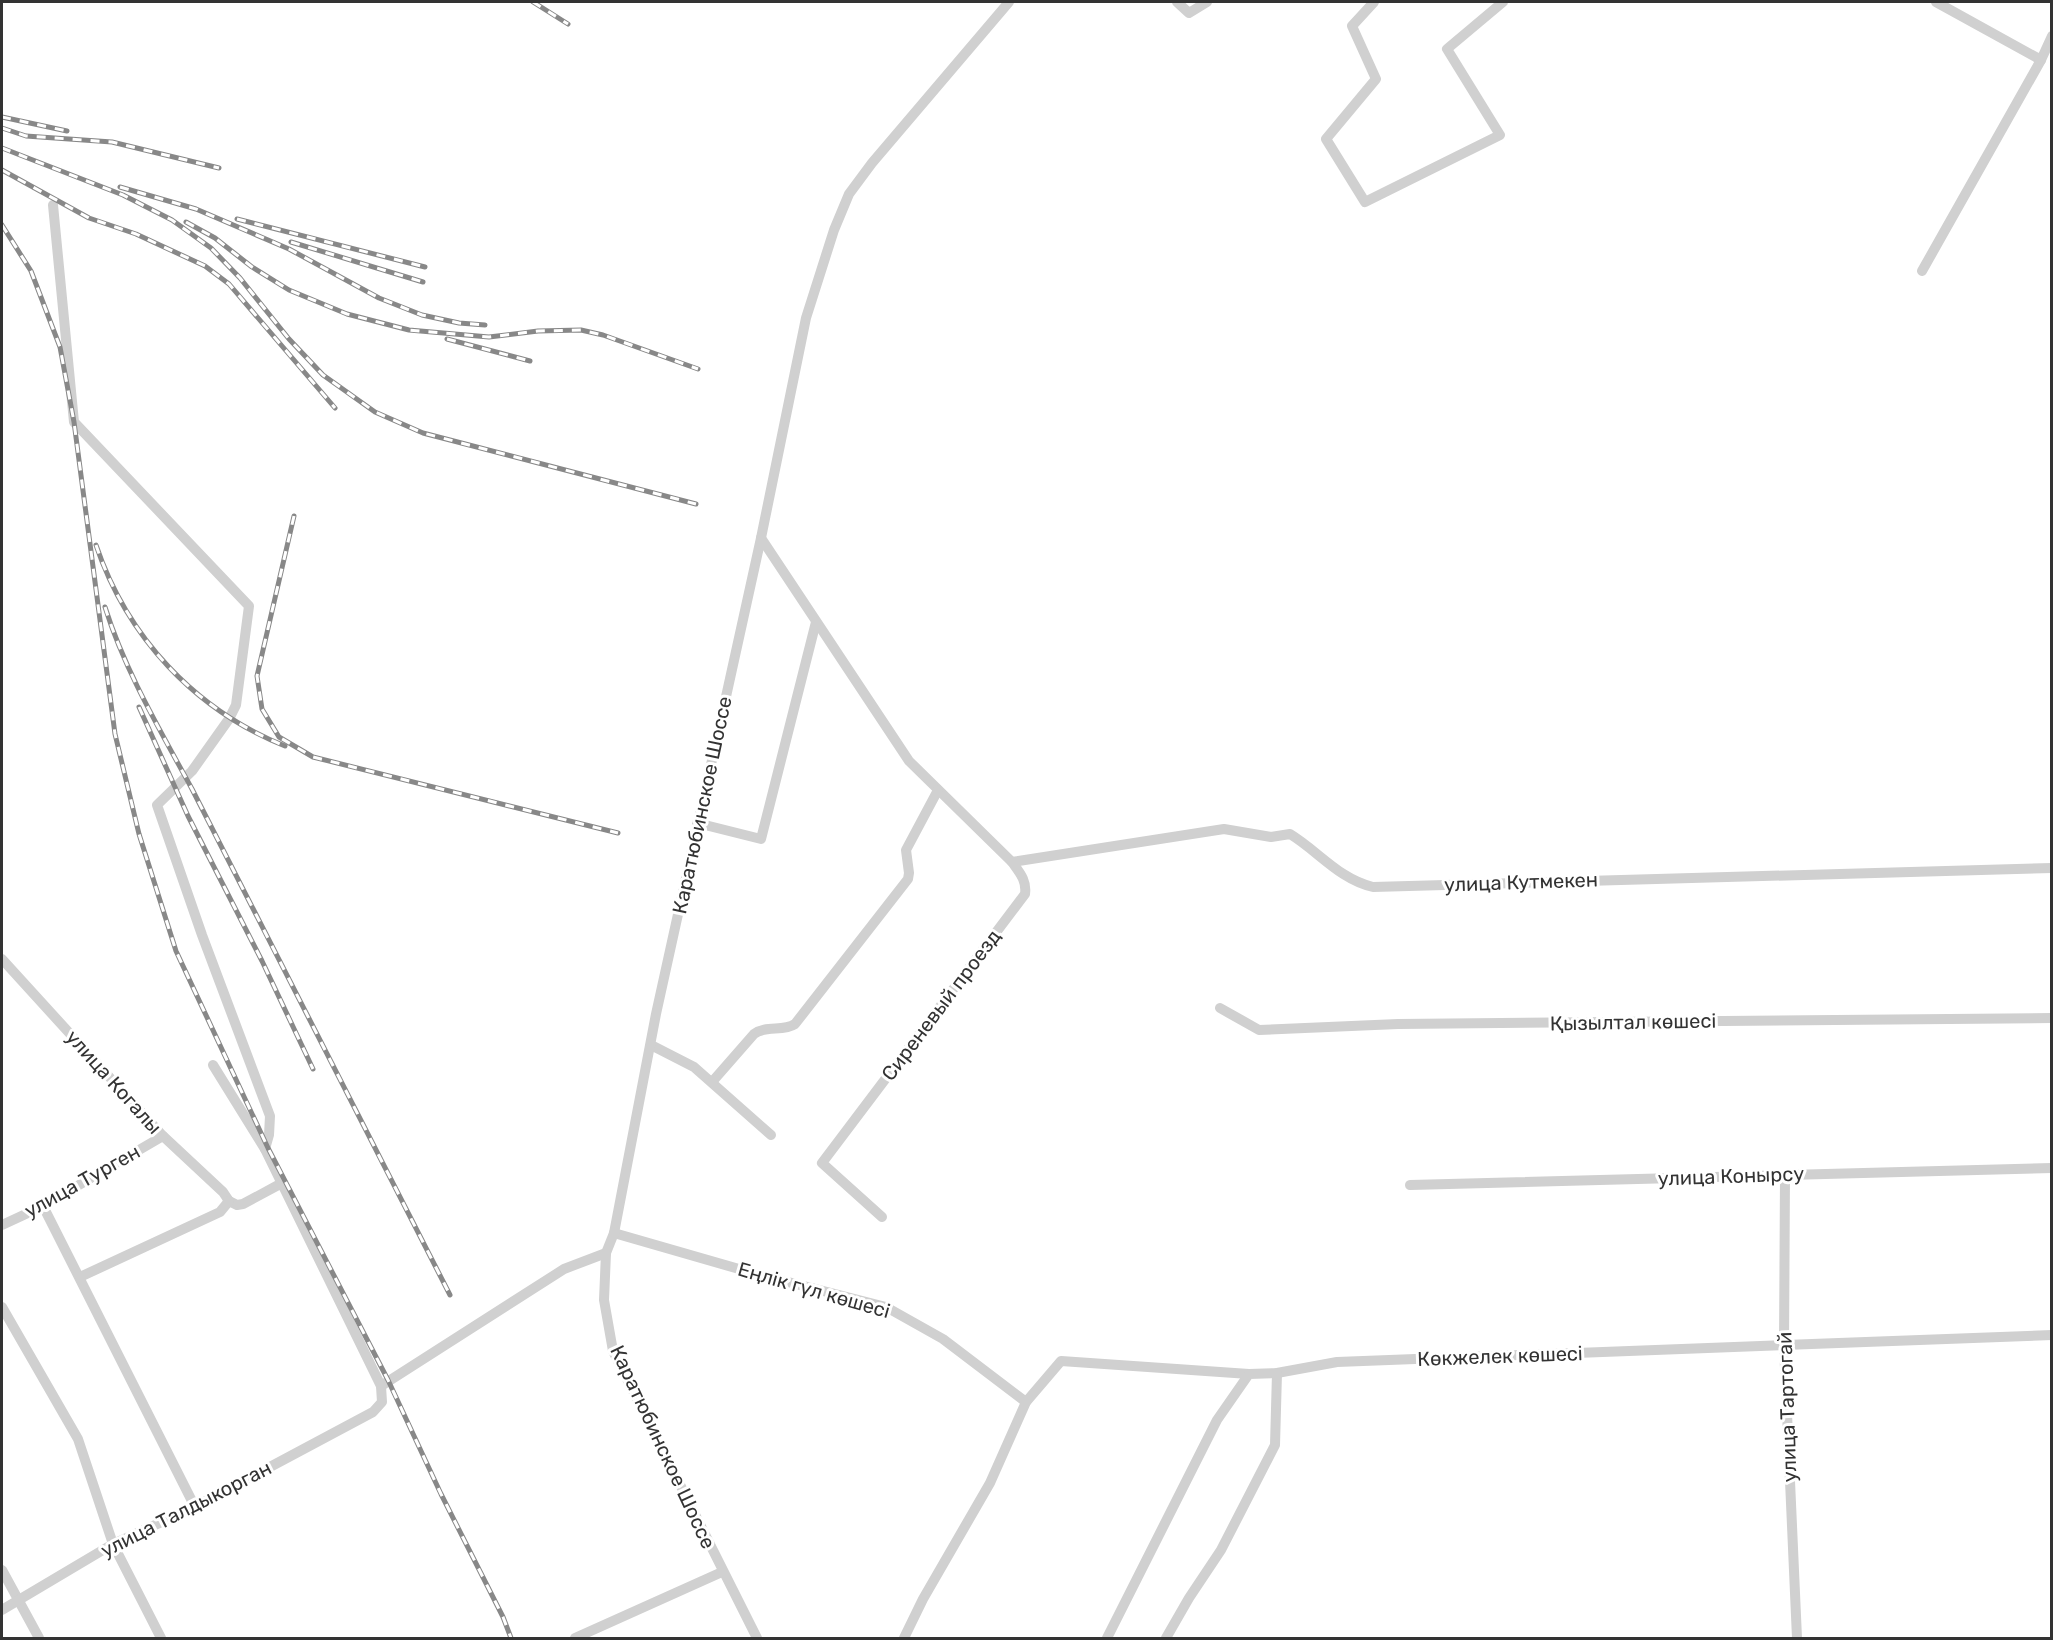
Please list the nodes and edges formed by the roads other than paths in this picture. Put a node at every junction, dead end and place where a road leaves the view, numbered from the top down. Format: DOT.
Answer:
graph roads {
  1 [pos="1009,2"];
  2 [pos="1177,2"];
  3 [pos="1207,2"];
  4 [pos="1374,2"];
  5 [pos="1503,2"];
  6 [pos="1936,2"];
  7 [pos="2052,36"];
  8 [pos="2041,60"];
  9 [pos="53,205"];
  10 [pos="1922,271"];
  11 [pos="761,538"];
  12 [pos="816,622"];
  13 [pos="938,790"];
  14 [pos="697,823"];
  15 [pos="1012,862"];
  16 [pos="2052,868"];
  17 [pos="2,959"];
  18 [pos="1220,1008"];
  19 [pos="2052,1018"];
  20 [pos="651,1046"];
  21 [pos="213,1065"];
  22 [pos="712,1082"];
  23 [pos="771,1135"];
  24 [pos="163,1136"];
  25 [pos="265,1149"];
  26 [pos="2052,1168"];
  27 [pos="1785,1175"];
  28 [pos="282,1183"];
  29 [pos="1410,1185"];
  30 [pos="229,1201"];
  31 [pos="43,1206"];
  32 [pos="882,1217"];
  33 [pos="2,1225"];
  34 [pos="614,1233"];
  35 [pos="606,1253"];
  36 [pos="80,1277"];
  37 [pos="2,1307"];
  38 [pos="2052,1335"];
  39 [pos="1784,1346"];
  40 [pos="1277,1373"];
  41 [pos="1249,1374"];
  42 [pos="381,1386"];
  43 [pos="1026,1402"];
  44 [pos="195,1507"];
  45 [pos="113,1544"];
  46 [pos="2,1570"];
  47 [pos="722,1572"];
  48 [pos="18,1600"];
  49 [pos="2,1610"];
  50 [pos="39,1638"];
  51 [pos="161,1638"];
  52 [pos="575,1638"];
  53 [pos="757,1638"];
  54 [pos="904,1638"];
  55 [pos="1107,1638"];
  56 [pos="1166,1638"];
  57 [pos="1797,1638"];
  1 -- 11 [label="street, Каратюбинское Шоссе"];
  2 -- 3 [label="street"];
  4 -- 5 [label="street"];
  6 -- 8 [label="street"];
  7 -- 8 [label="street"];
  8 -- 10 [label="street"];
  9 -- 25 [label="street"];
  11 -- 12 [label="street, Сиреневый проезд"];
  11 -- 14 [label="street, Каратюбинское Шоссе"];
  12 -- 13 [label="street, Сиреневый проезд"];
  12 -- 14 [label="street"];
  13 -- 15 [label="street, Сиреневый проезд"];
  13 -- 22 [label="street"];
  14 -- 20 [label="street, Каратюбинское Шоссе"];
  15 -- 16 [label="street, улица Кутмекен"];
  15 -- 32 [label="street, Сиреневый проезд"];
  17 -- 24 [label="street, улица Когалы"];
  18 -- 19 [label="street, Қызылтал көшесі"];
  20 -- 22 [label="street"];
  20 -- 34 [label="street, Каратюбинское Шоссе"];
  21 -- 25 [label="street"];
  22 -- 23 [label="street"];
  24 -- 30 [label="street, улица Когалы"];
  24 -- 31 [label="street, улица Турген"];
  25 -- 28 [label="street"];
  26 -- 27 [label="street, улица Конырсу"];
  27 -- 29 [label="street, улица Конырсу"];
  27 -- 39 [label="street, улица Тартогай"];
  28 -- 30 [label="street"];
  28 -- 42 [label="street"];
  30 -- 36 [label="street"];
  31 -- 33 [label="street, улица Турген"];
  31 -- 36 [label="street"];
  34 -- 35 [label="street, Каратюбинское Шоссе"];
  34 -- 43 [label="street, Еңлік гүл көшесі"];
  35 -- 42 [label="street"];
  35 -- 47 [label="street, Каратюбинское Шоссе"];
  36 -- 44 [label="street"];
  37 -- 45 [label="street"];
  38 -- 39 [label="street, Көкжелек көшесі"];
  39 -- 40 [label="street, Көкжелек көшесі"];
  39 -- 57 [label="street, улица Тартогай"];
  40 -- 41 [label="street, Көкжелек көшесі"];
  40 -- 56 [label="street"];
  41 -- 43 [label="street, Көкжелек көшесі"];
  41 -- 55 [label="street"];
  42 -- 44 [label="street, улица Талдыкорган"];
  43 -- 54 [label="street"];
  44 -- 45 [label="street, улица Талдыкорган"];
  45 -- 48 [label="street, улица Талдыкорган"];
  45 -- 51 [label="street"];
  46 -- 48 [label="street"];
  47 -- 52 [label="street"];
  47 -- 53 [label="street, Каратюбинское Шоссе"];
  48 -- 49 [label="street, улица Талдыкорган"];
  48 -- 50 [label="street"];
}
